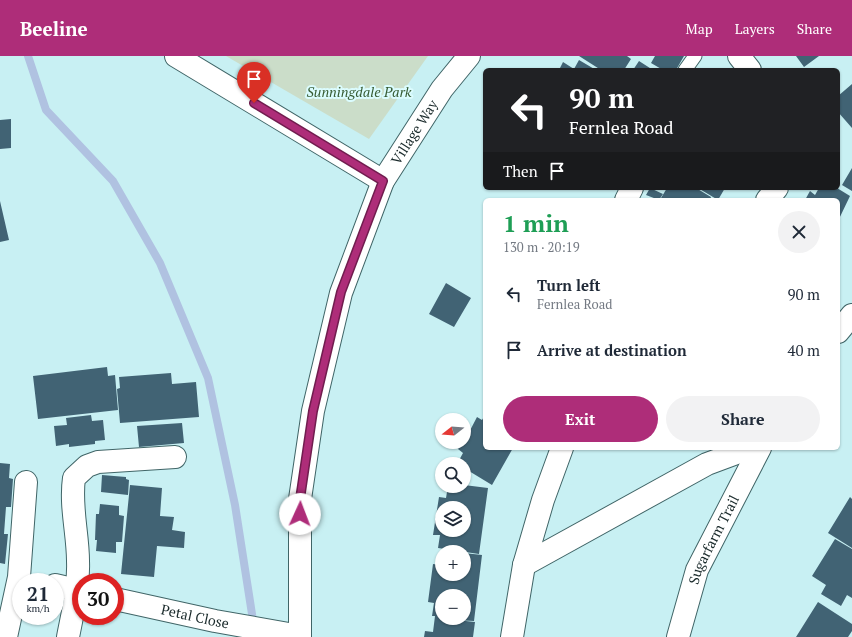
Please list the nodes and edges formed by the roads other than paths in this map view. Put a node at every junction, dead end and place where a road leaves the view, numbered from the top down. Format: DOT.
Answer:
graph roads {
  1 [pos="176,56"];
  2 [pos="469,56"];
  3 [pos="694,56"];
  4 [pos="686,68"];
  5 [pos="383,181"];
  6 [pos="775,190"];
  7 [pos="769,198"];
  8 [pos="852,315"];
  9 [pos="840,330"];
  10 [pos="561,450"];
  11 [pos="745,450"];
  12 [pos="759,450"];
  13 [pos="175,457"];
  14 [pos="26,482"];
  15 [pos="524,565"];
  16 [pos="30,573"];
  17 [pos="78,573"];
  18 [pos="124,601"];
  19 [pos="72,620"];
  20 [pos="12,623"];
  21 [pos="6,637"];
  22 [pos="68,637"];
  23 [pos="300,637"];
  24 [pos="512,637"];
  25 [pos="678,637"];
  1 -- 5 [label="street"];
  2 -- 5 [label="street, Village Way"];
  3 -- 4 [label="lane"];
  5 -- 23 [label="street, Village Way"];
  6 -- 7 [label="street"];
  8 -- 9 [label="street"];
  10 -- 15 [label="street"];
  11 -- 15 [label="street"];
  12 -- 25 [label="street, Sugarfarm Trail"];
  13 -- 17 [label="street"];
  14 -- 16 [label="street"];
  15 -- 24 [label="street"];
  18 -- 23 [label="street, Petal Close"];
  19 -- 22 [label="street"];
  20 -- 21 [label="street"];
}
